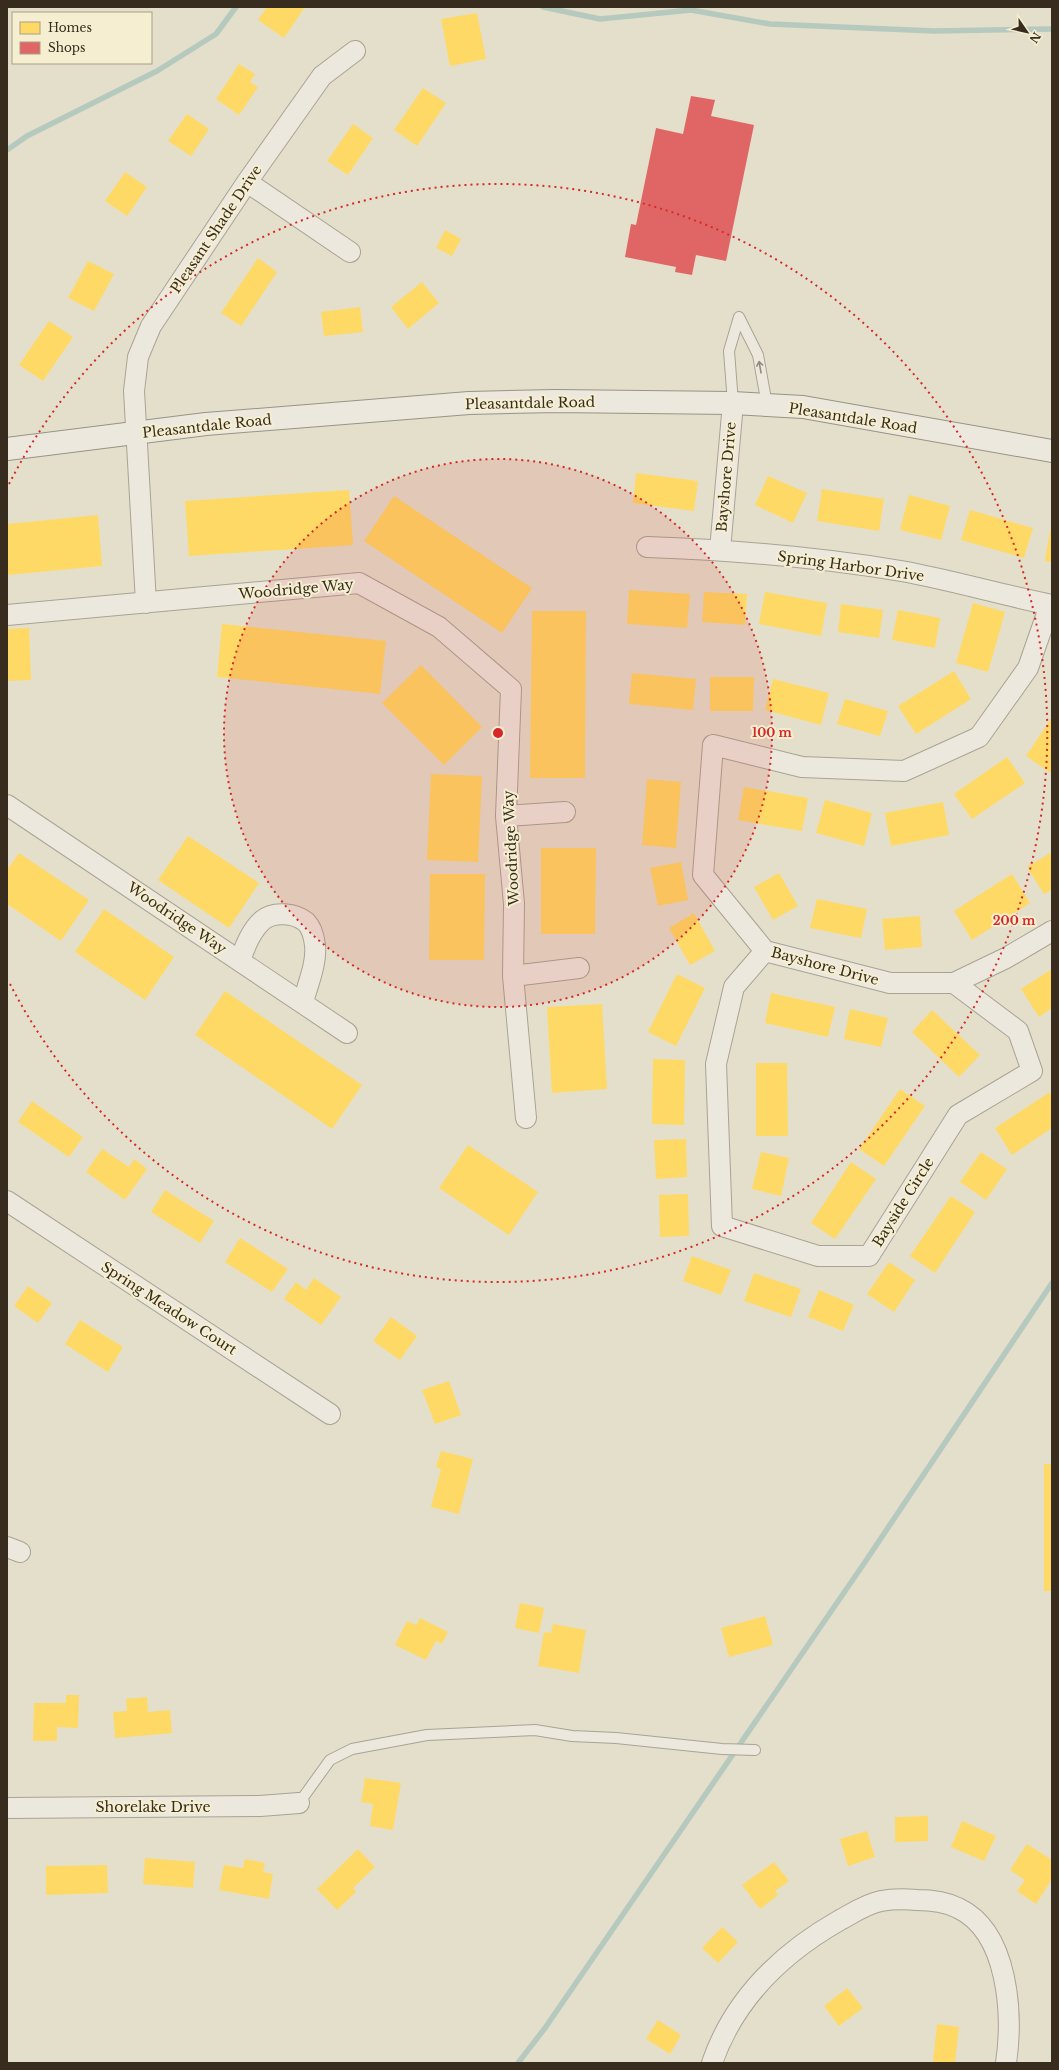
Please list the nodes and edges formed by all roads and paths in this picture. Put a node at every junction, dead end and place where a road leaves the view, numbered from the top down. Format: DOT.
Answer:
graph roads {
  1 [pos="355,51"];
  2 [pos="247,182"];
  3 [pos="350,252"];
  4 [pos="733,403"];
  5 [pos="767,405"];
  6 [pos="137,433"];
  7 [pos="7,449"];
  8 [pos="1052,451"];
  9 [pos="647,547"];
  10 [pos="720,550"];
  11 [pos="146,603"];
  12 [pos="1051,605"];
  13 [pos="7,615"];
  14 [pos="7,805"];
  15 [pos="565,812"];
  16 [pos="506,816"];
  17 [pos="1052,931"];
  18 [pos="765,951"];
  19 [pos="240,960"];
  20 [pos="579,968"];
  21 [pos="513,976"];
  22 [pos="954,983"];
  23 [pos="303,1002"];
  24 [pos="347,1033"];
  25 [pos="526,1118"];
  26 [pos="7,1201"];
  27 [pos="330,1414"];
  28 [pos="755,1750"];
  29 [pos="299,1804"];
  30 [pos="7,1808"];
  31 [pos="712,2063"];
  32 [pos="1006,2063"];
  1 -- 2 [label="street, Pleasant Shade Drive"];
  2 -- 3 [label="street"];
  2 -- 6 [label="street, Pleasant Shade Drive"];
  4 -- 5 [label="main road, Pleasantdale Road"];
  5 -- 4 [label="lane, one-way"];
  4 -- 6 [label="main road, Pleasantdale Road"];
  4 -- 10 [label="street, Bayshore Drive"];
  5 -- 8 [label="main road, Pleasantdale Road"];
  6 -- 7 [label="main road, Pleasantdale Road"];
  6 -- 11 [label="street"];
  9 -- 10 [label="street, Spring Harbor Drive"];
  10 -- 12 [label="street, Spring Harbor Drive"];
  11 -- 13 [label="street, Woodridge Way"];
  11 -- 16 [label="street, Woodridge Way"];
  12 -- 18 [label="street, Bayshore Drive"];
  14 -- 19 [label="street, Woodridge Way"];
  15 -- 16 [label="street"];
  16 -- 21 [label="street, Woodridge Way"];
  17 -- 22 [label="street, Bayshore Drive"];
  18 -- 22 [label="street, Bayshore Drive"];
  18 -- 22 [label="street, Bayside Circle"];
  19 -- 23 [label="street, Woodridge Way"];
  19 -- 23 [label="street"];
  20 -- 21 [label="street"];
  21 -- 25 [label="street, Woodridge Way"];
  23 -- 24 [label="street, Woodridge Way"];
  26 -- 27 [label="street, Spring Meadow Court"];
  28 -- 29 [label="lane"];
  29 -- 30 [label="street, Shorelake Drive"];
  31 -- 32 [label="street"];
}
